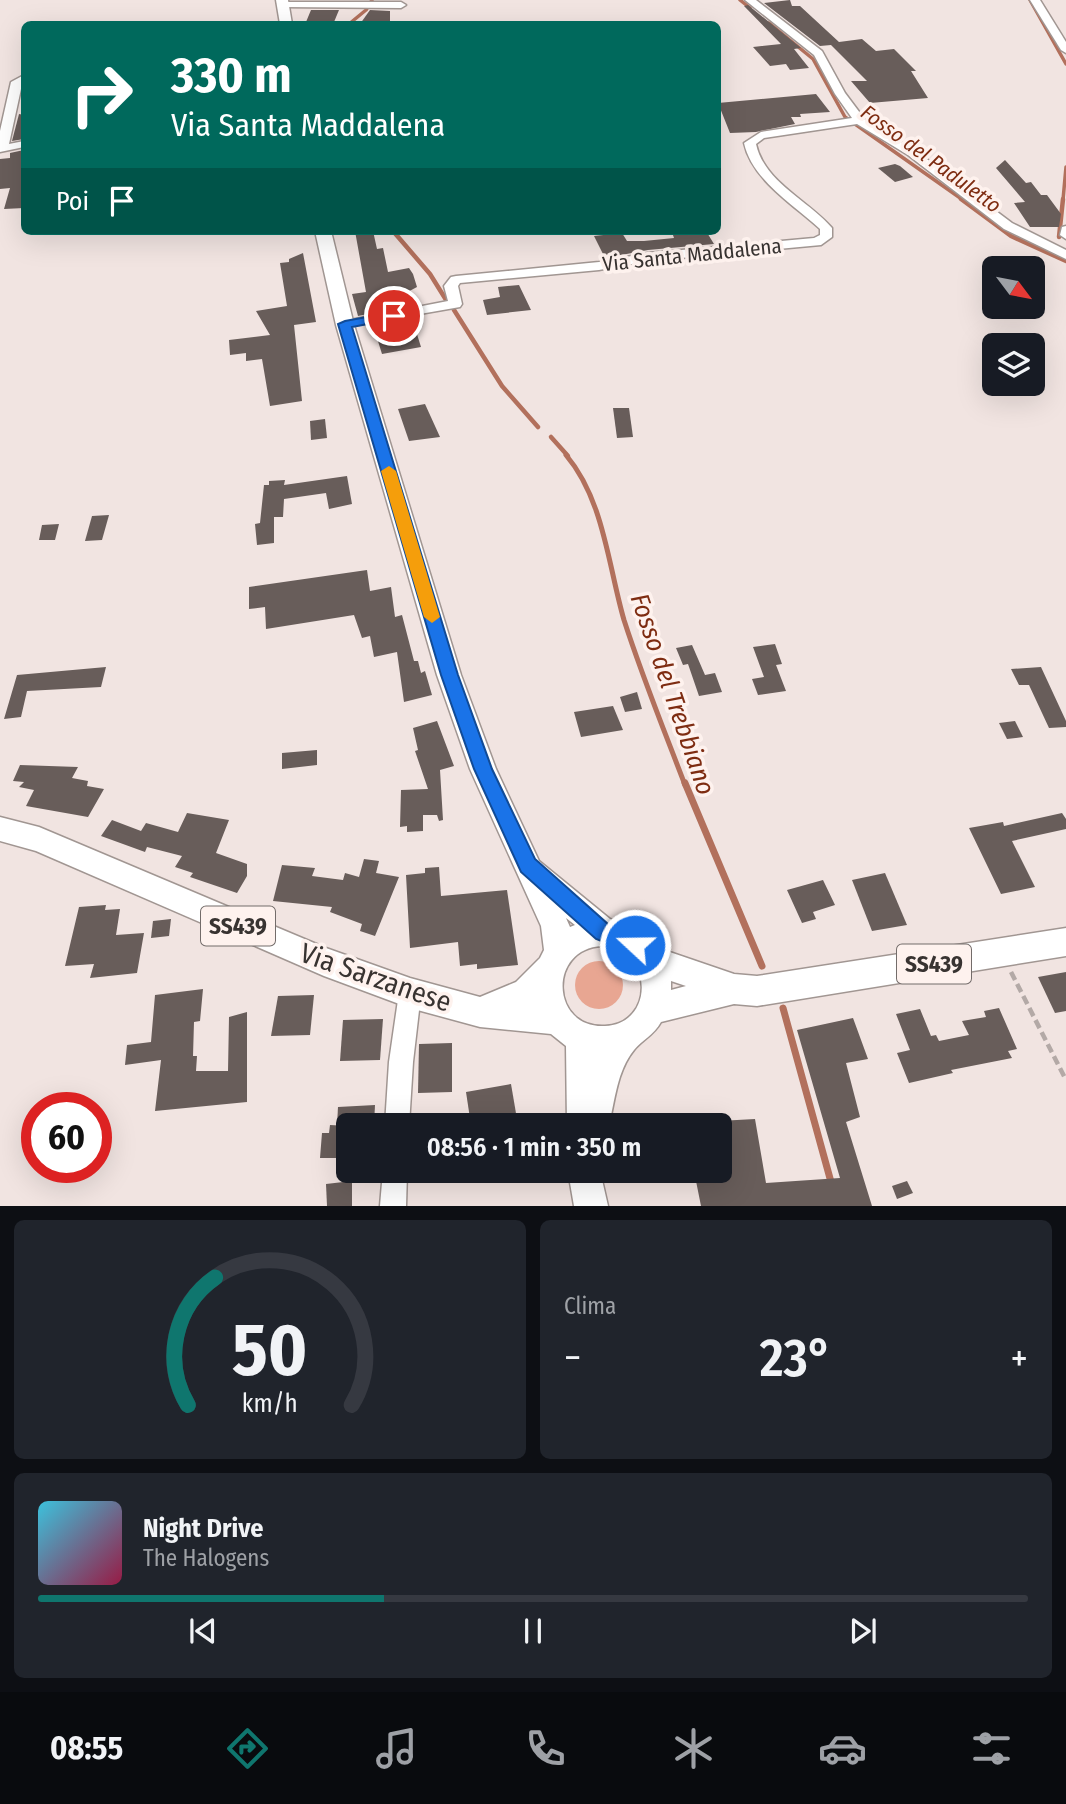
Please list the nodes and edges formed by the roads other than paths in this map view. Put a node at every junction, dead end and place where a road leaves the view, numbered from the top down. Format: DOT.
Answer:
graph roads {
  1 [pos="750,0"];
  2 [pos="1035,0"];
  3 [pos="282,2"];
  4 [pos="401,5"];
  5 [pos="285,21"];
  6 [pos="1066,50"];
  7 [pos="21,80"];
  8 [pos="854,122"];
  9 [pos="21,145"];
  10 [pos="1,148"];
  11 [pos="1066,230"];
  12 [pos="324,235"];
  13 [pos="1066,235"];
  14 [pos="1066,254"];
  15 [pos="345,324"];
  16 [pos="0,829"];
  17 [pos="528,865"];
  18 [pos="603,932"];
  19 [pos="1066,942"];
  20 [pos="648,958"];
  21 [pos="555,960"];
  22 [pos="734,989"];
  23 [pos="410,993"];
  24 [pos="654,1009"];
  25 [pos="480,1012"];
  26 [pos="570,1029"];
  27 [pos="623,1039"];
  28 [pos="398,1113"];
  29 [pos="581,1113"];
  30 [pos="596,1113"];
  31 [pos="394,1183"];
  32 [pos="587,1183"];
  33 [pos="594,1183"];
  34 [pos="393,1206"];
  35 [pos="593,1206"];
  1 -- 8 [label="street"];
  2 -- 6 [label="street"];
  3 -- 4 [label="street"];
  3 -- 5 [label="main road"];
  7 -- 10 [label="street"];
  8 -- 14 [label="street"];
  8 -- 15 [label="street, Via Santa Maddalena"];
  9 -- 10 [label="street"];
  11 -- 13 [label="street"];
  12 -- 15 [label="main road"];
  15 -- 17 [label="main road"];
  16 -- 23 [label="main road, Via Sarzanese / SS439"];
  17 -- 18 [label="main road"];
  17 -- 21 [label="main road"];
  18 -- 20 [label="main road, SS439"];
  18 -- 21 [label="main road"];
  19 -- 22 [label="main road, SS439"];
  20 -- 22 [label="main road, SS439"];
  20 -- 24 [label="main road"];
  21 -- 25 [label="main road"];
  21 -- 26 [label="main road"];
  22 -- 24 [label="main road, SS439"];
  23 -- 25 [label="main road, Via Sarzanese / SS439"];
  23 -- 28 [label="street"];
  24 -- 27 [label="main road"];
  25 -- 26 [label="main road, SS439"];
  26 -- 27 [label="main road, SS439"];
  26 -- 29 [label="main road"];
  27 -- 30 [label="main road"];
  31 -- 34 [label="street"];
  32 -- 35 [label="main road"];
  33 -- 35 [label="main road"];
}
